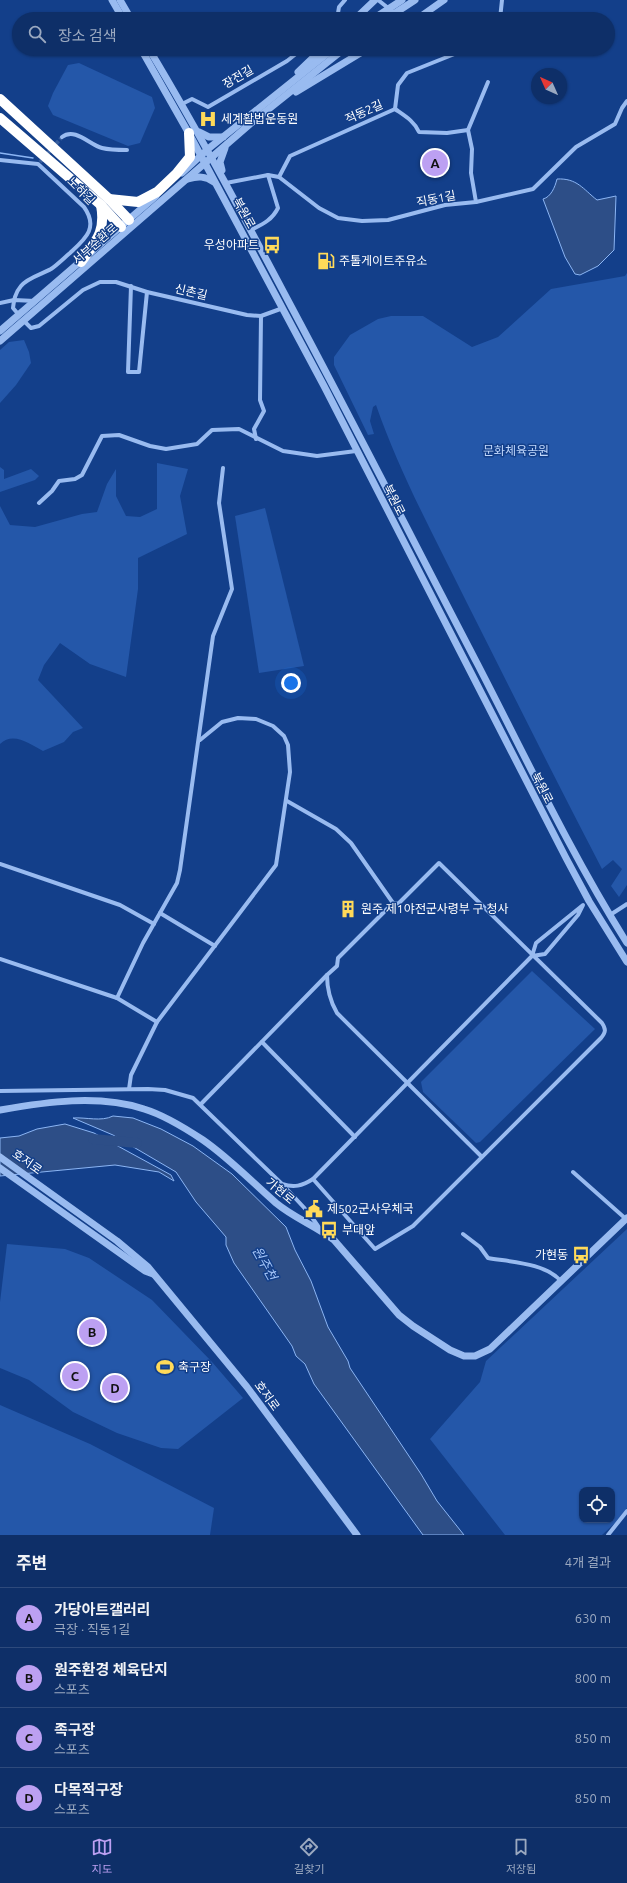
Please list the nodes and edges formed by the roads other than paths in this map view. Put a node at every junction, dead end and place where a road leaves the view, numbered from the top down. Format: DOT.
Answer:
graph roads {
  1 [pos="112,0"];
  2 [pos="120,0"];
  3 [pos="345,0"];
  4 [pos="376,0"];
  5 [pos="402,0"];
  6 [pos="415,0"];
  7 [pos="444,0"];
  8 [pos="502,0"];
  9 [pos="119,12"];
  10 [pos="127,12"];
  11 [pos="338,12"];
  12 [pos="363,12"];
  13 [pos="384,12"];
  14 [pos="392,12"];
  15 [pos="397,12"];
  16 [pos="427,12"];
  17 [pos="501,12"];
  18 [pos="145,56"];
  19 [pos="153,56"];
  20 [pos="293,56"];
  21 [pos="315,56"];
  22 [pos="326,56"];
  23 [pos="333,56"];
  24 [pos="355,56"];
  25 [pos="450,56"];
  26 [pos="309,72"];
  27 [pos="488,82"];
  28 [pos="0,99"];
  29 [pos="627,101"];
  30 [pos="182,104"];
  31 [pos="395,109"];
  32 [pos="256,115"];
  33 [pos="0,118"];
  34 [pos="468,130"];
  35 [pos="192,131"];
  36 [pos="223,137"];
  37 [pos="62,138"];
  38 [pos="226,145"];
  39 [pos="208,149"];
  40 [pos="127,150"];
  41 [pos="201,155"];
  42 [pos="212,157"];
  43 [pos="0,160"];
  44 [pos="205,163"];
  45 [pos="268,175"];
  46 [pos="179,177"];
  47 [pos="279,177"];
  48 [pos="224,180"];
  49 [pos="215,183"];
  50 [pos="159,191"];
  51 [pos="105,202"];
  52 [pos="476,202"];
  53 [pos="127,226"];
  54 [pos="252,230"];
  55 [pos="243,234"];
  56 [pos="81,262"];
  57 [pos="132,286"];
  58 [pos="17,291"];
  59 [pos="147,292"];
  60 [pos="14,300"];
  61 [pos="25,300"];
  62 [pos="36,301"];
  63 [pos="0,303"];
  64 [pos="290,305"];
  65 [pos="283,308"];
  66 [pos="262,316"];
  67 [pos="21,318"];
  68 [pos="0,331"];
  69 [pos="0,341"];
  70 [pos="256,439"];
  71 [pos="356,451"];
  72 [pos="223,468"];
  73 [pos="39,503"];
  74 [pos="200,740"];
  75 [pos="287,801"];
  76 [pos="0,864"];
  77 [pos="598,894"];
  78 [pos="393,903"];
  79 [pos="586,903"];
  80 [pos="627,904"];
  81 [pos="160,912"];
  82 [pos="609,915"];
  83 [pos="154,924"];
  84 [pos="627,943"];
  85 [pos="215,946"];
  86 [pos="532,956"];
  87 [pos="0,959"];
  88 [pos="627,962"];
  89 [pos="327,975"];
  90 [pos="117,998"];
  91 [pos="157,1022"];
  92 [pos="262,1042"];
  93 [pos="407,1083"];
  94 [pos="128,1089"];
  95 [pos="0,1090"];
  96 [pos="201,1104"];
  97 [pos="0,1110"];
  98 [pos="354,1137"];
  99 [pos="0,1157"];
  100 [pos="482,1157"];
  101 [pos="0,1168"];
  102 [pos="573,1172"];
  103 [pos="313,1179"];
  104 [pos="282,1184"];
  105 [pos="626,1219"];
  106 [pos="320,1230"];
  107 [pos="463,1234"];
  108 [pos="114,1244"];
  109 [pos="561,1281"];
  110 [pos="627,1511"];
  111 [pos="357,1535"];
  112 [pos="608,1535"];
  1 -- 9 [label="street"];
  2 -- 10 [label="street"];
  3 -- 11 [label="street"];
  4 -- 12 [label="street"];
  4 -- 14 [label="street"];
  5 -- 13 [label="street"];
  6 -- 15 [label="street"];
  7 -- 16 [label="street"];
  8 -- 17 [label="street"];
  18 -- 35 [label="street, 북원로"];
  19 -- 30 [label="street, 북원로"];
  20 -- 30 [label="street, 장전길"];
  21 -- 32 [label="street"];
  22 -- 26 [label="street"];
  23 -- 26 [label="street"];
  24 -- 32 [label="street"];
  25 -- 31 [label="street, 적동2길"];
  26 -- 32 [label="street"];
  27 -- 34 [label="street"];
  28 -- 51 [label="highway"];
  29 -- 52 [label="street, 직동1길"];
  30 -- 35 [label="street, 북원로"];
  31 -- 34 [label="street"];
  31 -- 47 [label="street, 적동2길"];
  32 -- 36 [label="street, 서부순환로"];
  32 -- 38 [label="street, 서부순환로"];
  33 -- 51 [label="highway"];
  34 -- 52 [label="street"];
  35 -- 36 [label="street"];
  35 -- 39 [label="street, 북원로"];
  35 -- 41 [label="street, 북원로"];
  35 -- 46 [label="highway"];
  36 -- 39 [label="street, 서부순환로"];
  37 -- 40 [label="street"];
  38 -- 42 [label="street, 서부순환로"];
  38 -- 48 [label="street"];
  39 -- 41 [label="street, 서부순환로"];
  39 -- 42 [label="street, 북원로"];
  41 -- 44 [label="street, 북원로"];
  41 -- 46 [label="street, 서부순환로"];
  42 -- 44 [label="street, 서부순환로"];
  42 -- 48 [label="street, 북원로"];
  43 -- 58 [label="street, 노하길"];
  44 -- 46 [label="street, 서부순환로"];
  44 -- 49 [label="street, 북원로"];
  45 -- 47 [label="street, 직동1길"];
  45 -- 48 [label="street, 직동1길"];
  45 -- 54 [label="street"];
  46 -- 49 [label="street"];
  46 -- 50 [label="highway"];
  46 -- 53 [label="street, 서부순환로"];
  47 -- 52 [label="street, 직동1길"];
  48 -- 54 [label="street, 북원로"];
  49 -- 55 [label="street, 북원로"];
  50 -- 51 [label="highway"];
  50 -- 53 [label="street, 서부순환로"];
  51 -- 53 [label="highway"];
  51 -- 56 [label="highway"];
  53 -- 56 [label="street, 서부순환로"];
  53 -- 67 [label="street, 서부순환로"];
  54 -- 55 [label="street"];
  54 -- 64 [label="street, 북원로"];
  55 -- 65 [label="street, 북원로"];
  56 -- 62 [label="street, 서부순환로"];
  57 -- 59 [label="street, 신촌길"];
  57 -- 59 [label="street"];
  57 -- 67 [label="street, 신촌길"];
  58 -- 60 [label="street"];
  58 -- 61 [label="street"];
  59 -- 66 [label="street, 신촌길"];
  60 -- 61 [label="street"];
  60 -- 63 [label="street"];
  60 -- 67 [label="street"];
  61 -- 62 [label="street"];
  62 -- 67 [label="street, 서부순환로"];
  64 -- 65 [label="street"];
  64 -- 77 [label="street, 북원로"];
  65 -- 66 [label="street, 신촌길"];
  65 -- 71 [label="street, 북원로"];
  66 -- 70 [label="street"];
  67 -- 68 [label="street, 서부순환로"];
  67 -- 69 [label="street, 서부순환로"];
  70 -- 71 [label="street"];
  70 -- 73 [label="street"];
  71 -- 79 [label="street, 북원로"];
  72 -- 74 [label="street"];
  74 -- 75 [label="street"];
  74 -- 81 [label="street"];
  75 -- 78 [label="street"];
  75 -- 85 [label="street"];
  76 -- 83 [label="street"];
  77 -- 79 [label="street"];
  77 -- 82 [label="street, 북원로"];
  78 -- 86 [label="street"];
  78 -- 89 [label="street"];
  79 -- 86 [label="street"];
  79 -- 86 [label="street"];
  79 -- 88 [label="street, 북원로"];
  80 -- 82 [label="street"];
  81 -- 83 [label="street"];
  81 -- 85 [label="street"];
  82 -- 84 [label="street, 북원로"];
  83 -- 90 [label="street"];
  85 -- 91 [label="street"];
  86 -- 93 [label="street"];
  86 -- 100 [label="street"];
  87 -- 90 [label="street"];
  89 -- 92 [label="street"];
  89 -- 93 [label="street"];
  90 -- 91 [label="street"];
  91 -- 94 [label="street"];
  92 -- 96 [label="street"];
  92 -- 98 [label="street"];
  93 -- 98 [label="street"];
  93 -- 100 [label="street"];
  94 -- 95 [label="street"];
  94 -- 96 [label="street"];
  96 -- 104 [label="street"];
  97 -- 106 [label="street, 가현로"];
  98 -- 103 [label="street"];
  99 -- 108 [label="street, 호저로"];
  100 -- 103 [label="street"];
  101 -- 108 [label="street, 호저로"];
  102 -- 105 [label="street, 가현로"];
  103 -- 104 [label="street"];
  104 -- 106 [label="street"];
  105 -- 109 [label="street, 가현로"];
  106 -- 109 [label="street, 가현로"];
  107 -- 109 [label="street"];
  108 -- 111 [label="street, 호저로"];
  110 -- 112 [label="street"];
}
